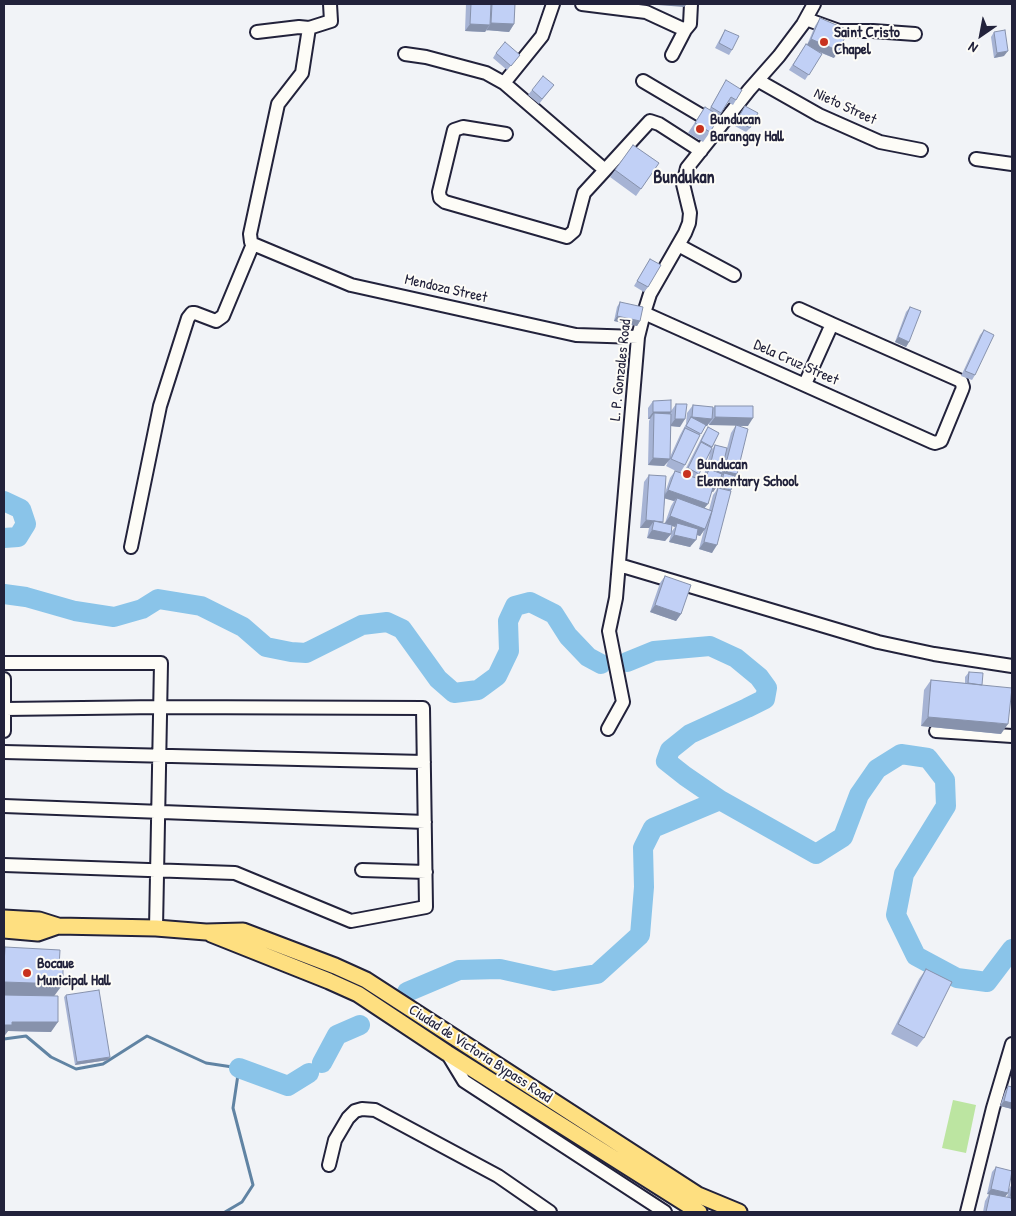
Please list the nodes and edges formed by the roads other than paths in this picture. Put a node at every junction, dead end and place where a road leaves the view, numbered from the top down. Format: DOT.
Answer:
graph roads {
  1 [pos="330,4"];
  2 [pos="553,4"];
  3 [pos="582,4"];
  4 [pos="692,4"];
  5 [pos="814,4"];
  6 [pos="806,19"];
  7 [pos="309,28"];
  8 [pos="685,30"];
  9 [pos="258,32"];
  10 [pos="915,34"];
  11 [pos="405,54"];
  12 [pos="672,54"];
  13 [pos="643,81"];
  14 [pos="759,81"];
  15 [pos="504,82"];
  16 [pos="720,127"];
  17 [pos="506,134"];
  18 [pos="921,150"];
  19 [pos="701,151"];
  20 [pos="976,159"];
  21 [pos="1012,164"];
  22 [pos="605,170"];
  23 [pos="253,244"];
  24 [pos="678,245"];
  25 [pos="734,275"];
  26 [pos="799,309"];
  27 [pos="644,313"];
  28 [pos="832,324"];
  29 [pos="638,337"];
  30 [pos="805,384"];
  31 [pos="131,547"];
  32 [pos="619,565"];
  33 [pos="4,663"];
  34 [pos="1012,666"];
  35 [pos="4,679"];
  36 [pos="160,707"];
  37 [pos="5,710"];
  38 [pos="608,729"];
  39 [pos="4,731"];
  40 [pos="936,731"];
  41 [pos="1012,736"];
  42 [pos="4,752"];
  43 [pos="159,756"];
  44 [pos="424,762"];
  45 [pos="4,806"];
  46 [pos="158,812"];
  47 [pos="425,822"];
  48 [pos="4,865"];
  49 [pos="157,870"];
  50 [pos="362,870"];
  51 [pos="426,872"];
  52 [pos="4,918"];
  53 [pos="58,926"];
  54 [pos="156,928"];
  55 [pos="4,930"];
  56 [pos="206,932"];
  57 [pos="366,980"];
  58 [pos="358,994"];
  59 [pos="419,1015"];
  60 [pos="410,1029"];
  61 [pos="1012,1044"];
  62 [pos="447,1053"];
  63 [pos="329,1165"];
  64 [pos="550,1212"];
  65 [pos="665,1212"];
  66 [pos="699,1212"];
  67 [pos="739,1212"];
  68 [pos="967,1212"];
  1 -- 7 [label="street"];
  2 -- 15 [label="street"];
  3 -- 8 [label="street"];
  4 -- 8 [label="street"];
  5 -- 6 [label="street, L. P. Gonzales Road"];
  6 -- 10 [label="street"];
  6 -- 14 [label="street, L. P. Gonzales Road"];
  7 -- 9 [label="street"];
  7 -- 23 [label="street"];
  8 -- 12 [label="street"];
  11 -- 15 [label="street"];
  13 -- 16 [label="street"];
  14 -- 16 [label="street, L. P. Gonzales Road"];
  14 -- 18 [label="street, Nieto Street"];
  15 -- 22 [label="street"];
  16 -- 19 [label="street, L. P. Gonzales Road"];
  17 -- 22 [label="street"];
  19 -- 22 [label="street"];
  19 -- 24 [label="street, L. P. Gonzales Road"];
  20 -- 21 [label="street"];
  23 -- 29 [label="street, Mendoza Street"];
  23 -- 31 [label="street"];
  24 -- 25 [label="street"];
  24 -- 27 [label="street, L. P. Gonzales Road"];
  26 -- 28 [label="street"];
  27 -- 29 [label="street, L. P. Gonzales Road"];
  27 -- 30 [label="street, Dela Cruz Street"];
  28 -- 30 [label="street"];
  28 -- 30 [label="street, Dela Cruz Street"];
  29 -- 32 [label="street, L. P. Gonzales Road"];
  32 -- 34 [label="street"];
  32 -- 38 [label="street, L. P. Gonzales Road"];
  33 -- 36 [label="street"];
  35 -- 37 [label="street"];
  36 -- 37 [label="street"];
  36 -- 43 [label="street"];
  36 -- 44 [label="street"];
  37 -- 39 [label="street"];
  40 -- 41 [label="street"];
  42 -- 43 [label="street"];
  43 -- 44 [label="street"];
  43 -- 46 [label="street"];
  44 -- 47 [label="street"];
  45 -- 46 [label="street"];
  46 -- 47 [label="street"];
  46 -- 49 [label="street"];
  47 -- 51 [label="street"];
  48 -- 49 [label="street"];
  49 -- 51 [label="street"];
  49 -- 54 [label="street"];
  50 -- 51 [label="street"];
  52 -- 53 [label="main road, Ciudad de Victoria Bypass Road"];
  53 -- 54 [label="main road, Ciudad de Victoria Bypass Road"];
  53 -- 55 [label="main road, Ciudad de Victoria Bypass Road"];
  54 -- 56 [label="main road, Ciudad de Victoria Bypass Road"];
  56 -- 57 [label="main road, Ciudad de Victoria Bypass Road"];
  56 -- 58 [label="main road, Ciudad de Victoria Bypass Road"];
  57 -- 58 [label="main road"];
  57 -- 59 [label="main road, Ciudad de Victoria Bypass Road"];
  58 -- 60 [label="main road, Ciudad de Victoria Bypass Road"];
  59 -- 60 [label="main road"];
  59 -- 67 [label="main road, Ciudad de Victoria Bypass Road"];
  60 -- 62 [label="main road, Ciudad de Victoria Bypass Road"];
  61 -- 68 [label="street"];
  62 -- 65 [label="street, Ciudad de Victoria Bypass Road"];
  62 -- 66 [label="main road, Ciudad de Victoria Bypass Road"];
  63 -- 64 [label="street"];
}
